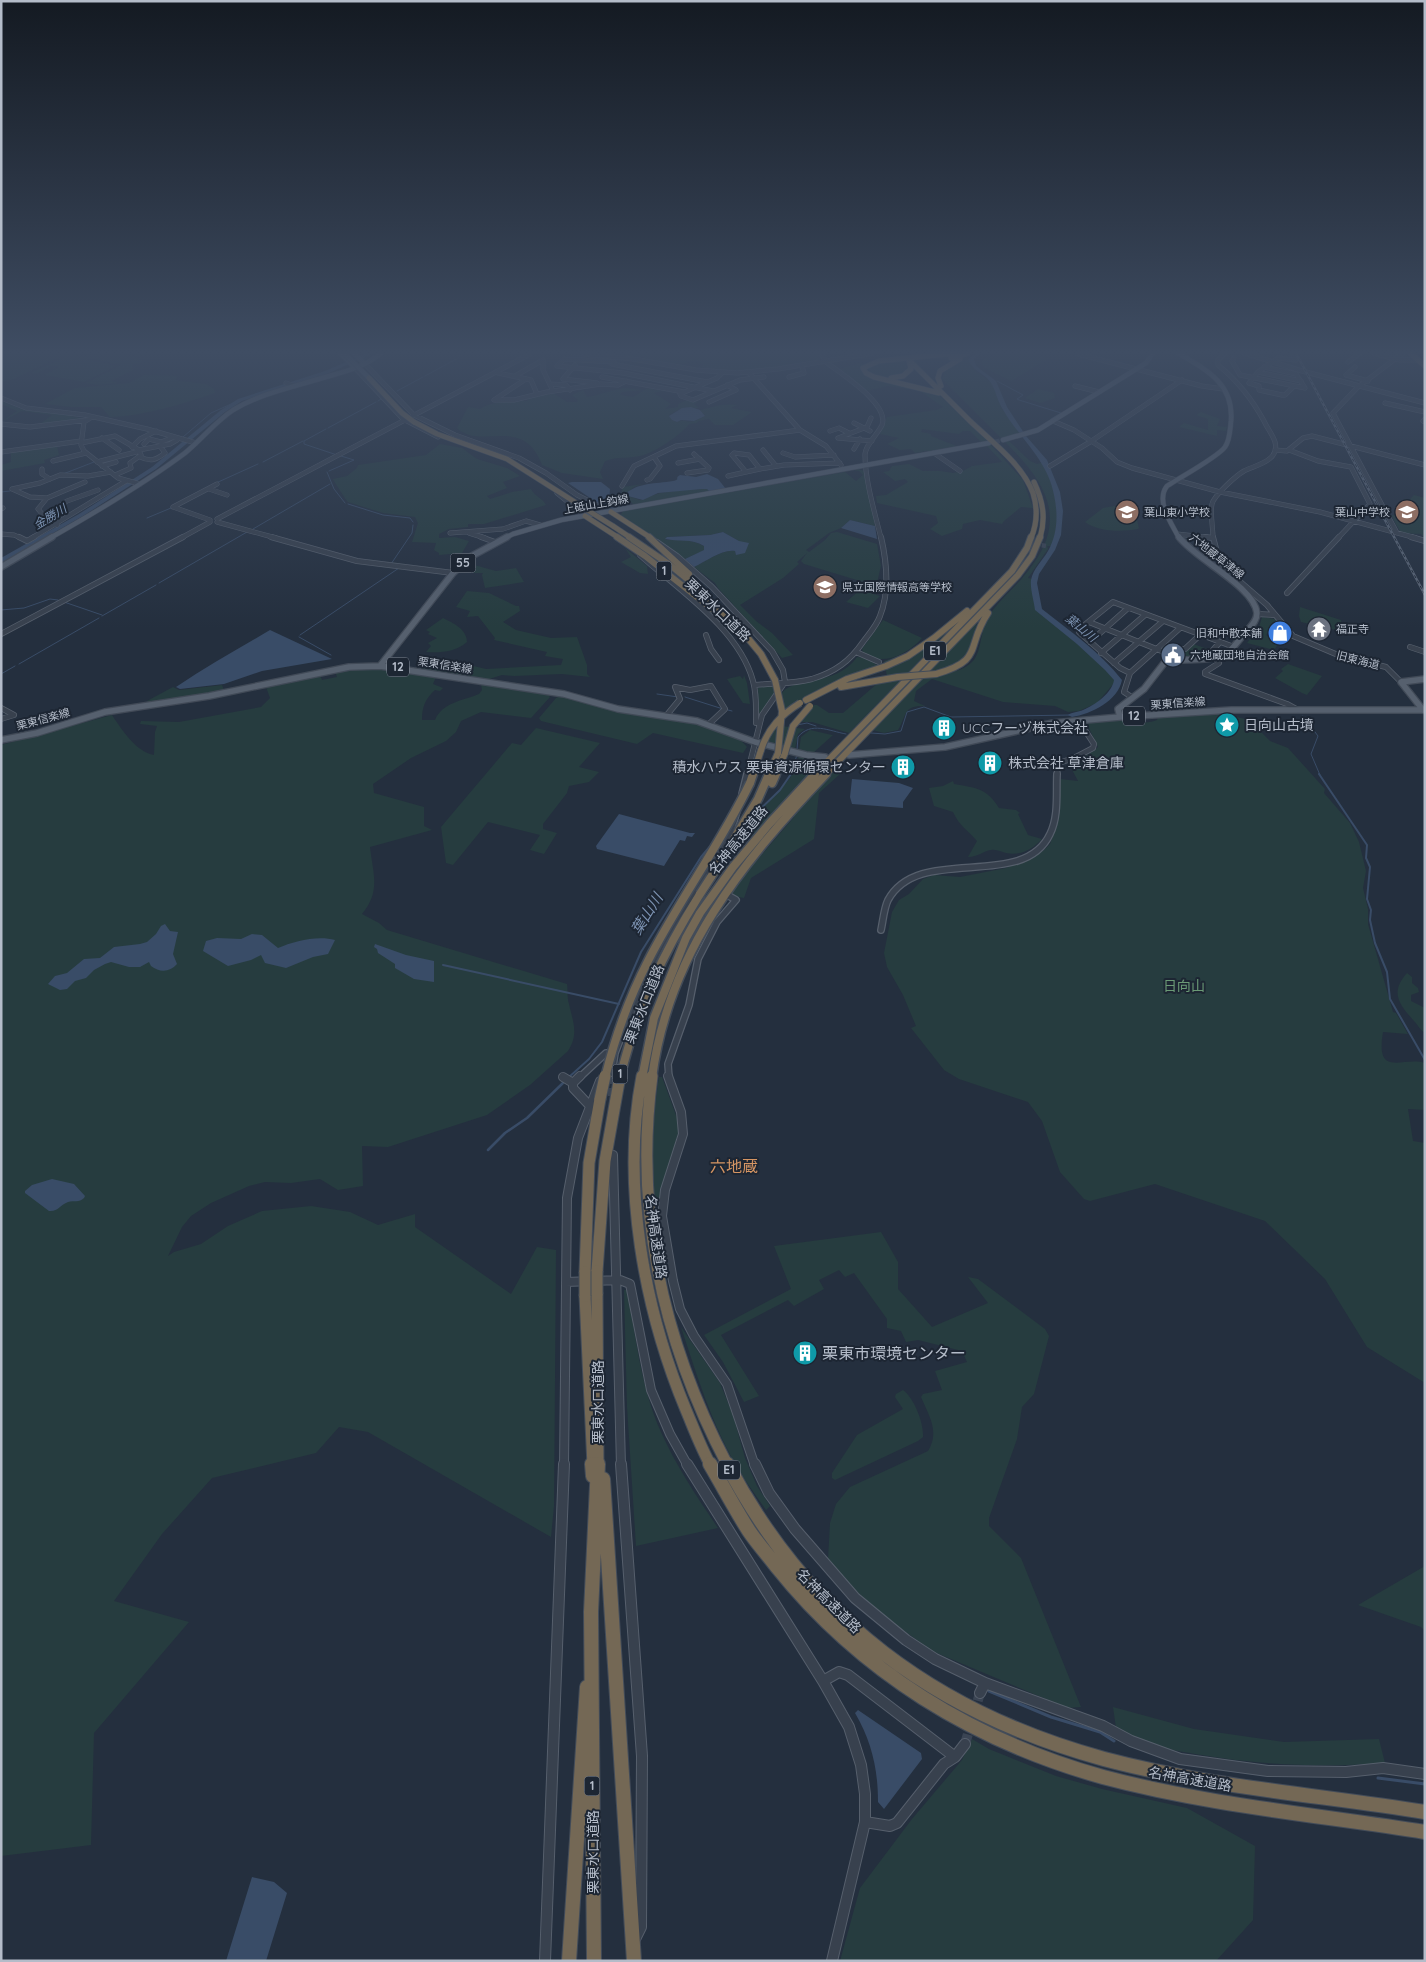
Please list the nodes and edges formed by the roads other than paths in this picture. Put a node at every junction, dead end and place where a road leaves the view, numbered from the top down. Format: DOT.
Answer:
graph roads {
  1 [pos="61,445"];
  2 [pos="82,445"];
  3 [pos="111,445"];
  4 [pos="128,445"];
  5 [pos="134,445"];
  6 [pos="163,445"];
  7 [pos="193,445"];
  8 [pos="361,445"];
  9 [pos="463,445"];
  10 [pos="467,445"];
  11 [pos="482,445"];
  12 [pos="687,445"];
  13 [pos="824,445"];
  14 [pos="856,445"];
  15 [pos="870,445"];
  16 [pos="980,445"];
  17 [pos="995,445"];
  18 [pos="1001,445"];
  19 [pos="1085,445"];
  20 [pos="1096,445"];
  21 [pos="1226,445"];
  22 [pos="1275,445"];
  23 [pos="1295,445"];
  24 [pos="1344,445"];
  25 [pos="160,446"];
  26 [pos="1350,446"];
  27 [pos="132,447"];
  28 [pos="854,448"];
  29 [pos="119,450"];
  30 [pos="762,450"];
  31 [pos="1275,450"];
  32 [pos="1289,450"];
  33 [pos="1,452"];
  34 [pos="783,452"];
  35 [pos="86,453"];
  36 [pos="140,453"];
  37 [pos="934,453"];
  38 [pos="149,454"];
  39 [pos="694,454"];
  40 [pos="788,455"];
  41 [pos="834,455"];
  42 [pos="654,456"];
  43 [pos="700,459"];
  44 [pos="53,461"];
  45 [pos="97,462"];
  46 [pos="116,462"];
  47 [pos="678,463"];
  48 [pos="840,463"];
  49 [pos="794,464"];
  50 [pos="1425,465"];
  51 [pos="102,466"];
  52 [pos="776,466"];
  53 [pos="867,466"];
  54 [pos="1050,466"];
  55 [pos="42,469"];
  56 [pos="760,470"];
  57 [pos="846,470"];
  58 [pos="960,471"];
  59 [pos="110,472"];
  60 [pos="746,472"];
  61 [pos="687,473"];
  62 [pos="115,475"];
  63 [pos="88,476"];
  64 [pos="728,476"];
  65 [pos="50,479"];
  66 [pos="648,480"];
  67 [pos="126,481"];
  68 [pos="1176,481"];
  69 [pos="85,482"];
  70 [pos="138,483"];
  71 [pos="217,484"];
  72 [pos="622,486"];
  73 [pos="209,489"];
  74 [pos="98,490"];
  75 [pos="109,492"];
  76 [pos="1220,492"];
  77 [pos="227,494"];
  78 [pos="47,498"];
  79 [pos="611,512"];
  80 [pos="587,514"];
  81 [pos="44,517"];
  82 [pos="68,519"];
  83 [pos="217,520"];
  84 [pos="78,521"];
  85 [pos="210,521"];
  86 [pos="1354,521"];
  87 [pos="57,525"];
  88 [pos="540,525"];
  89 [pos="465,532"];
  90 [pos="450,533"];
  91 [pos="1397,533"];
  92 [pos="1,534"];
  93 [pos="1177,534"];
  94 [pos="1213,538"];
  95 [pos="652,539"];
  96 [pos="1425,541"];
  97 [pos="495,542"];
  98 [pos="634,549"];
  99 [pos="1220,560"];
  100 [pos="1208,562"];
  101 [pos="1,567"];
  102 [pos="453,573"];
  103 [pos="1020,574"];
  104 [pos="1000,584"];
  105 [pos="1287,593"];
  106 [pos="1128,608"];
  107 [pos="1257,614"];
  108 [pos="1145,615"];
  109 [pos="1275,615"];
  110 [pos="1089,622"];
  111 [pos="1162,622"];
  112 [pos="1180,628"];
  113 [pos="1105,629"];
  114 [pos="740,630"];
  115 [pos="1,634"];
  116 [pos="706,635"];
  117 [pos="1200,635"];
  118 [pos="1121,636"];
  119 [pos="1090,642"];
  120 [pos="1220,642"];
  121 [pos="1138,643"];
  122 [pos="1410,647"];
  123 [pos="1234,648"];
  124 [pos="1156,650"];
  125 [pos="1213,650"];
  126 [pos="856,652"];
  127 [pos="1425,652"];
  128 [pos="1102,653"];
  129 [pos="1214,657"];
  130 [pos="719,660"];
  131 [pos="879,662"];
  132 [pos="1114,663"];
  133 [pos="380,666"];
  134 [pos="1130,674"];
  135 [pos="1425,679"];
  136 [pos="785,682"];
  137 [pos="1401,682"];
  138 [pos="755,685"];
  139 [pos="1133,698"];
  140 [pos="808,703"];
  141 [pos="1,708"];
  142 [pos="1298,710"];
  143 [pos="1424,712"];
  144 [pos="666,716"];
  145 [pos="1120,717"];
  146 [pos="1,719"];
  147 [pos="1079,721"];
  148 [pos="709,724"];
  149 [pos="1,740"];
  150 [pos="755,742"];
  151 [pos="785,752"];
  152 [pos="849,755"];
  153 [pos="825,756"];
  154 [pos="1058,764"];
  155 [pos="1046,767"];
  156 [pos="760,799"];
  157 [pos="750,814"];
  158 [pos="735,822"];
  159 [pos="731,838"];
  160 [pos="702,889"];
  161 [pos="729,896"];
  162 [pos="881,930"];
  163 [pos="616,1053"];
  164 [pos="612,1074"];
  165 [pos="600,1099"];
  166 [pos="589,1105"];
  167 [pos="613,1155"];
  168 [pos="585,1272"];
  169 [pos="615,1280"];
  170 [pos="566,1282"];
  171 [pos="591,1295"];
  172 [pos="599,1419"];
  173 [pos="597,1518"];
  174 [pos="592,1612"];
  175 [pos="823,1681"];
  176 [pos="986,1683"];
  177 [pos="980,1694"];
  178 [pos="965,1744"];
  179 [pos="955,1756"];
  180 [pos="1425,1774"];
  181 [pos="1425,1812"];
  182 [pos="865,1822"];
  183 [pos="1425,1832"];
  184 [pos="634,1941"];
  185 [pos="545,1961"];
  186 [pos="569,1961"];
  187 [pos="594,1961"];
  188 [pos="634,1961"];
  189 [pos="832,1961"];
  1 -- 33 [label="street"];
  2 -- 35 [label="street"];
  3 -- 29 [label="street"];
  4 -- 27 [label="street"];
  5 -- 27 [label="street"];
  6 -- 25 [label="street"];
  7 -- 70 [label="main road"];
  8 -- 83 [label="street"];
  9 -- 80 [label="street"];
  10 -- 80 [label="highway, 栗東水口道路 / 1, bridge"];
  11 -- 79 [label="street"];
  12 -- 42 [label="street"];
  13 -- 41 [label="street"];
  14 -- 28 [label="street"];
  15 -- 53 [label="street"];
  16 -- 37 [label="main road, 上砥山上鈎線 / 55"];
  17 -- 104 [label="highway, 名神高速道路 / E1"];
  18 -- 103 [label="highway, 名神高速道路 / E1"];
  19 -- 54 [label="street"];
  20 -- 68 [label="street"];
  21 -- 68 [label="main road, 六地蔵草津線"];
  22 -- 31 [label="street"];
  23 -- 32 [label="street"];
  24 -- 26 [label="street"];
  25 -- 36 [label="street"];
  25 -- 36 [label="street"];
  26 -- 50 [label="street"];
  26 -- 91 [label="street"];
  27 -- 36 [label="street"];
  30 -- 52 [label="street"];
  31 -- 32 [label="street"];
  31 -- 76 [label="street, 旧東海道"];
  32 -- 86 [label="street"];
  34 -- 40 [label="street"];
  35 -- 44 [label="street"];
  35 -- 45 [label="street"];
  36 -- 38 [label="street"];
  36 -- 45 [label="street"];
  36 -- 62 [label="street"];
  37 -- 53 [label="main road, 上砥山上鈎線 / 55"];
  37 -- 58 [label="street"];
  39 -- 43 [label="street"];
  40 -- 41 [label="street"];
  40 -- 49 [label="street"];
  41 -- 48 [label="street"];
  42 -- 66 [label="street"];
  42 -- 72 [label="street"];
  43 -- 47 [label="street"];
  43 -- 61 [label="street"];
  45 -- 51 [label="street"];
  46 -- 51 [label="street"];
  48 -- 49 [label="street"];
  48 -- 57 [label="street"];
  49 -- 52 [label="street"];
  51 -- 59 [label="street"];
  52 -- 56 [label="street"];
  53 -- 57 [label="main road, 上砥山上鈎線 / 55"];
  53 -- 126 [label="street"];
  55 -- 65 [label="street"];
  56 -- 60 [label="street"];
  56 -- 60 [label="street"];
  57 -- 79 [label="main road, 上砥山上鈎線 / 55"];
  59 -- 62 [label="street"];
  59 -- 63 [label="street"];
  60 -- 64 [label="street"];
  62 -- 67 [label="street"];
  63 -- 65 [label="street"];
  63 -- 69 [label="street"];
  65 -- 78 [label="street"];
  67 -- 70 [label="street"];
  67 -- 75 [label="street"];
  68 -- 76 [label="street"];
  68 -- 93 [label="main road, 六地蔵草津線"];
  69 -- 74 [label="street"];
  69 -- 78 [label="street"];
  70 -- 84 [label="main road"];
  71 -- 73 [label="street"];
  73 -- 77 [label="street"];
  73 -- 85 [label="street"];
  74 -- 75 [label="street"];
  74 -- 81 [label="street"];
  75 -- 82 [label="street"];
  76 -- 86 [label="street"];
  76 -- 94 [label="street, 旧東海道"];
  78 -- 81 [label="street"];
  79 -- 80 [label="main road, 上砥山上鈎線 / 55"];
  79 -- 95 [label="highway, 1"];
  80 -- 88 [label="main road, 上砥山上鈎線 / 55"];
  80 -- 98 [label="highway, 1"];
  80 -- 114 [label="highway, 栗東水口道路 / 1, bridge"];
  81 -- 87 [label="street"];
  82 -- 84 [label="street"];
  82 -- 87 [label="street"];
  83 -- 85 [label="street"];
  83 -- 102 [label="street"];
  84 -- 101 [label="main road"];
  85 -- 115 [label="street"];
  86 -- 91 [label="street"];
  86 -- 105 [label="street"];
  87 -- 92 [label="street"];
  88 -- 89 [label="street"];
  88 -- 97 [label="main road, 上砥山上鈎線 / 55"];
  89 -- 90 [label="street"];
  89 -- 97 [label="street"];
  91 -- 96 [label="street"];
  93 -- 94 [label="street"];
  93 -- 100 [label="main road, 六地蔵草津線"];
  94 -- 99 [label="street, 旧東海道"];
  95 -- 114 [label="highway, 1"];
  95 -- 136 [label="street"];
  97 -- 102 [label="main road, 上砥山上鈎線 / 55"];
  98 -- 114 [label="highway, 1"];
  98 -- 138 [label="street"];
  99 -- 100 [label="street"];
  99 -- 109 [label="street, 旧東海道"];
  100 -- 107 [label="main road, 六地蔵草津線"];
  102 -- 133 [label="main road, 上砥山上鈎線 / 55"];
  103 -- 140 [label="highway, bridge"];
  103 -- 181 [label="highway, 名神高速道路 / E1"];
  104 -- 140 [label="highway"];
  104 -- 183 [label="highway, 名神高速道路 / E1"];
  106 -- 108 [label="street"];
  106 -- 110 [label="street"];
  106 -- 113 [label="street"];
  107 -- 109 [label="street"];
  107 -- 123 [label="main road"];
  108 -- 111 [label="street"];
  108 -- 118 [label="street"];
  109 -- 137 [label="street, 旧東海道"];
  110 -- 113 [label="street"];
  110 -- 119 [label="street"];
  111 -- 112 [label="street"];
  111 -- 121 [label="street"];
  112 -- 117 [label="street"];
  112 -- 124 [label="street"];
  113 -- 118 [label="street"];
  113 -- 119 [label="street"];
  114 -- 151 [label="highway, 栗東水口道路 / 1, bridge"];
  116 -- 130 [label="street"];
  117 -- 120 [label="street"];
  117 -- 124 [label="street"];
  118 -- 121 [label="street"];
  118 -- 128 [label="street"];
  119 -- 128 [label="street"];
  120 -- 123 [label="street"];
  120 -- 125 [label="street"];
  121 -- 124 [label="street"];
  121 -- 132 [label="street"];
  122 -- 127 [label="street"];
  123 -- 129 [label="main road"];
  124 -- 134 [label="street"];
  126 -- 131 [label="street"];
  126 -- 136 [label="street"];
  128 -- 132 [label="street"];
  129 -- 139 [label="main road"];
  129 -- 142 [label="street"];
  132 -- 134 [label="street"];
  133 -- 144 [label="main road, 栗東信楽線 / 12"];
  133 -- 149 [label="main road, 栗東信楽線 / 12"];
  134 -- 139 [label="street"];
  135 -- 137 [label="main road"];
  136 -- 138 [label="street"];
  136 -- 150 [label="street"];
  137 -- 143 [label="main road, 栗東信楽線 / 12"];
  138 -- 150 [label="street"];
  139 -- 145 [label="main road"];
  140 -- 151 [label="highway, bridge"];
  140 -- 165 [label="highway, bridge"];
  141 -- 146 [label="street"];
  142 -- 143 [label="main road, 栗東信楽線 / 12"];
  142 -- 145 [label="main road, 栗東信楽線 / 12"];
  144 -- 148 [label="main road, 栗東信楽線 / 12"];
  144 -- 148 [label="street"];
  145 -- 147 [label="main road, 栗東信楽線 / 12"];
  147 -- 152 [label="main road, 栗東信楽線 / 12"];
  147 -- 154 [label="street"];
  148 -- 150 [label="main road, 栗東信楽線 / 12"];
  150 -- 151 [label="main road, 栗東信楽線 / 12"];
  150 -- 158 [label="street"];
  151 -- 153 [label="main road, 栗東信楽線 / 12"];
  151 -- 156 [label="highway"];
  154 -- 155 [label="street"];
  154 -- 162 [label="street"];
  156 -- 157 [label="highway"];
  157 -- 159 [label="highway, 栗東水口道路 / 1"];
  158 -- 159 [label="street"];
  159 -- 160 [label="street"];
  159 -- 160 [label="highway, 栗東水口道路 / 1, bridge"];
  160 -- 163 [label="street"];
  160 -- 171 [label="highway, 栗東水口道路 / 1, bridge"];
  161 -- 176 [label="street"];
  163 -- 164 [label="street"];
  163 -- 166 [label="street"];
  163 -- 166 [label="street"];
  165 -- 168 [label="highway"];
  166 -- 170 [label="street"];
  167 -- 169 [label="street"];
  168 -- 171 [label="highway, bridge"];
  169 -- 170 [label="street"];
  169 -- 175 [label="street"];
  169 -- 184 [label="street"];
  170 -- 185 [label="street"];
  171 -- 172 [label="highway, 栗東水口道路 / 1"];
  171 -- 173 [label="highway"];
  172 -- 173 [label="highway, 栗東水口道路 / 1"];
  172 -- 184 [label="highway"];
  173 -- 174 [label="highway, 栗東水口道路 / 1"];
  174 -- 186 [label="highway"];
  174 -- 187 [label="highway, 栗東水口道路 / 1"];
  175 -- 179 [label="street"];
  175 -- 182 [label="street"];
  176 -- 177 [label="street"];
  176 -- 180 [label="street"];
  178 -- 179 [label="street"];
  179 -- 182 [label="street"];
  182 -- 189 [label="street"];
  184 -- 188 [label="highway"];
}
